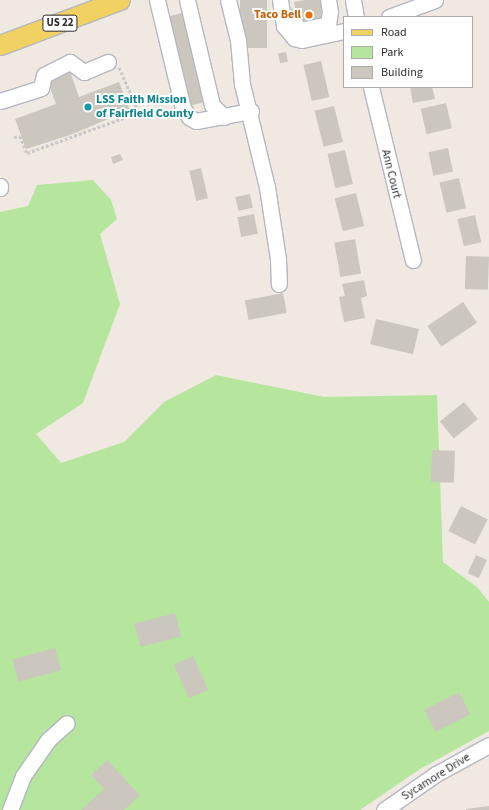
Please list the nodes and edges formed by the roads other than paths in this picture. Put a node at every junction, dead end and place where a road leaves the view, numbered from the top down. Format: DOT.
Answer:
graph roads {
  1 [pos="120,0"];
  2 [pos="157,0"];
  3 [pos="187,0"];
  4 [pos="228,0"];
  5 [pos="280,0"];
  6 [pos="287,0"];
  7 [pos="328,0"];
  8 [pos="334,0"];
  9 [pos="353,0"];
  10 [pos="435,0"];
  11 [pos="395,10"];
  12 [pos="356,16"];
  13 [pos="342,32"];
  14 [pos="0,45"];
  15 [pos="108,62"];
  16 [pos="371,88"];
  17 [pos="0,101"];
  18 [pos="251,111"];
  19 [pos="224,117"];
  20 [pos="413,260"];
  21 [pos="279,284"];
  22 [pos="67,724"];
  23 [pos="489,745"];
  24 [pos="10,810"];
  25 [pos="384,810"];
  1 -- 14 [label="main road, US 22"];
  2 -- 19 [label="street"];
  3 -- 19 [label="street"];
  4 -- 18 [label="street"];
  5 -- 13 [label="street"];
  6 -- 7 [label="street"];
  8 -- 13 [label="street"];
  9 -- 12 [label="street"];
  10 -- 11 [label="street"];
  15 -- 17 [label="street"];
  16 -- 20 [label="street, Ann Court"];
  18 -- 19 [label="street"];
  18 -- 21 [label="street"];
  22 -- 24 [label="street"];
  23 -- 25 [label="street, Sycamore Drive"];
}
